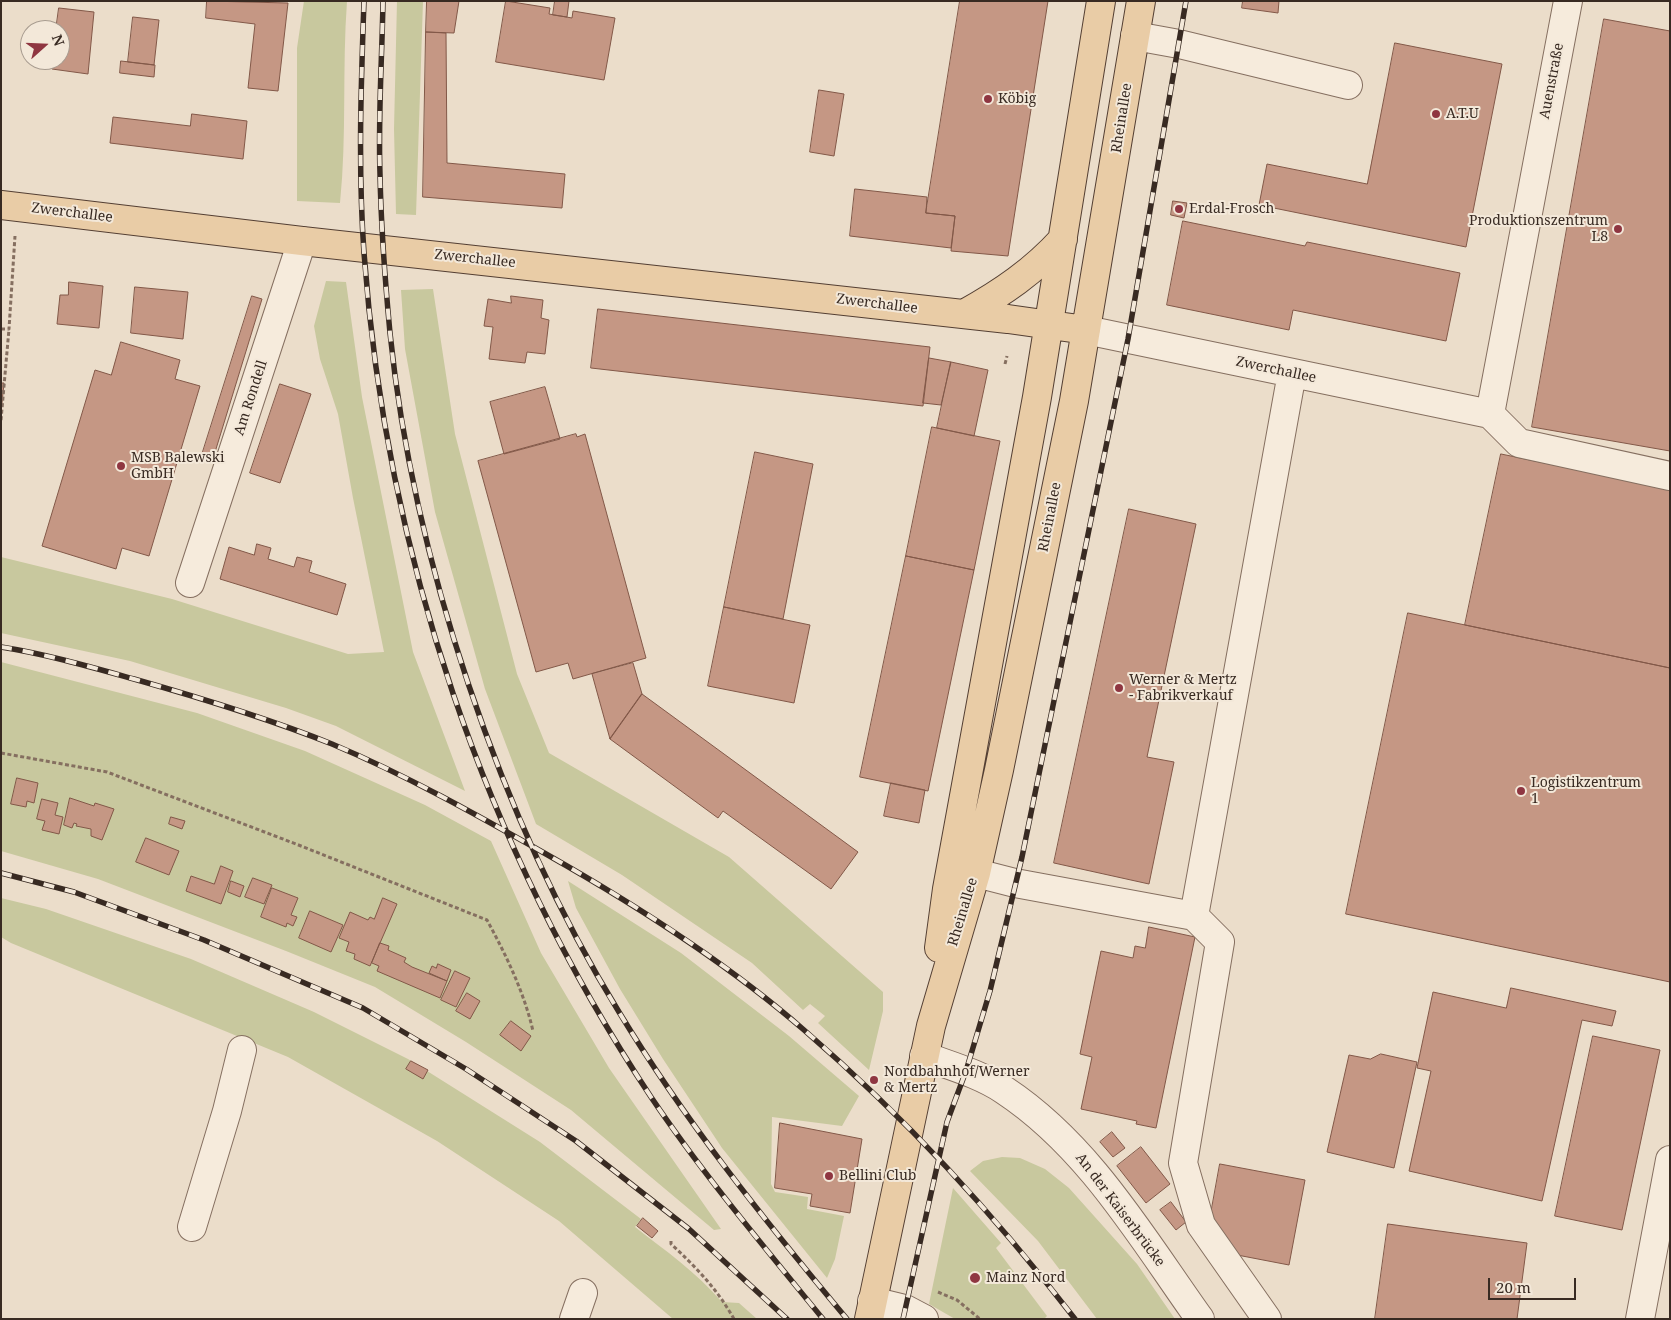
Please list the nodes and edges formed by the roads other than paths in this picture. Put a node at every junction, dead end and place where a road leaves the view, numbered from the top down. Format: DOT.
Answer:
graph roads {
  1 [pos="1101,1"];
  2 [pos="1140,1"];
  3 [pos="1568,1"];
  4 [pos="1135,36"];
  5 [pos="1348,85"];
  6 [pos="9,206"];
  7 [pos="1063,239"];
  8 [pos="302,241"];
  9 [pos="964,314"];
  10 [pos="1050,324"];
  11 [pos="1086,330"];
  12 [pos="1292,373"];
  13 [pos="1490,414"];
  14 [pos="1670,476"];
  15 [pos="190,583"];
  16 [pos="976,873"];
  17 [pos="1194,916"];
  18 [pos="931,1026"];
  19 [pos="242,1050"];
  20 [pos="924,1056"];
  21 [pos="1670,1160"];
  22 [pos="192,1227"];
  23 [pos="584,1293"];
  24 [pos="870,1310"];
  25 [pos="574,1319"];
  26 [pos="924,1319"];
  27 [pos="1200,1319"];
  28 [pos="1267,1319"];
  29 [pos="1640,1319"];
  1 -- 7 [label="main road, Rheinallee"];
  2 -- 4 [label="main road, Rheinallee"];
  3 -- 13 [label="street, Auenstraße"];
  4 -- 5 [label="street"];
  4 -- 11 [label="main road, Rheinallee"];
  6 -- 8 [label="main road, Zwerchallee"];
  7 -- 9 [label="main road"];
  7 -- 10 [label="main road, Rheinallee"];
  8 -- 9 [label="main road, Zwerchallee"];
  8 -- 15 [label="street, Am Rondell"];
  9 -- 10 [label="main road, Zwerchallee"];
  10 -- 11 [label="main road, Zwerchallee"];
  10 -- 18 [label="main road, Rheinallee"];
  11 -- 12 [label="street, Zwerchallee"];
  11 -- 16 [label="main road, Rheinallee"];
  12 -- 13 [label="street, Zwerchallee"];
  12 -- 17 [label="street"];
  13 -- 14 [label="street"];
  16 -- 17 [label="street"];
  16 -- 18 [label="main road, Rheinallee"];
  17 -- 28 [label="street"];
  18 -- 20 [label="main road, Rheinallee"];
  19 -- 22 [label="street"];
  20 -- 24 [label="main road, Rheinallee"];
  20 -- 27 [label="street, An der Kaiserbrücke"];
  21 -- 29 [label="street"];
  23 -- 25 [label="street"];
  24 -- 26 [label="street"];
}
